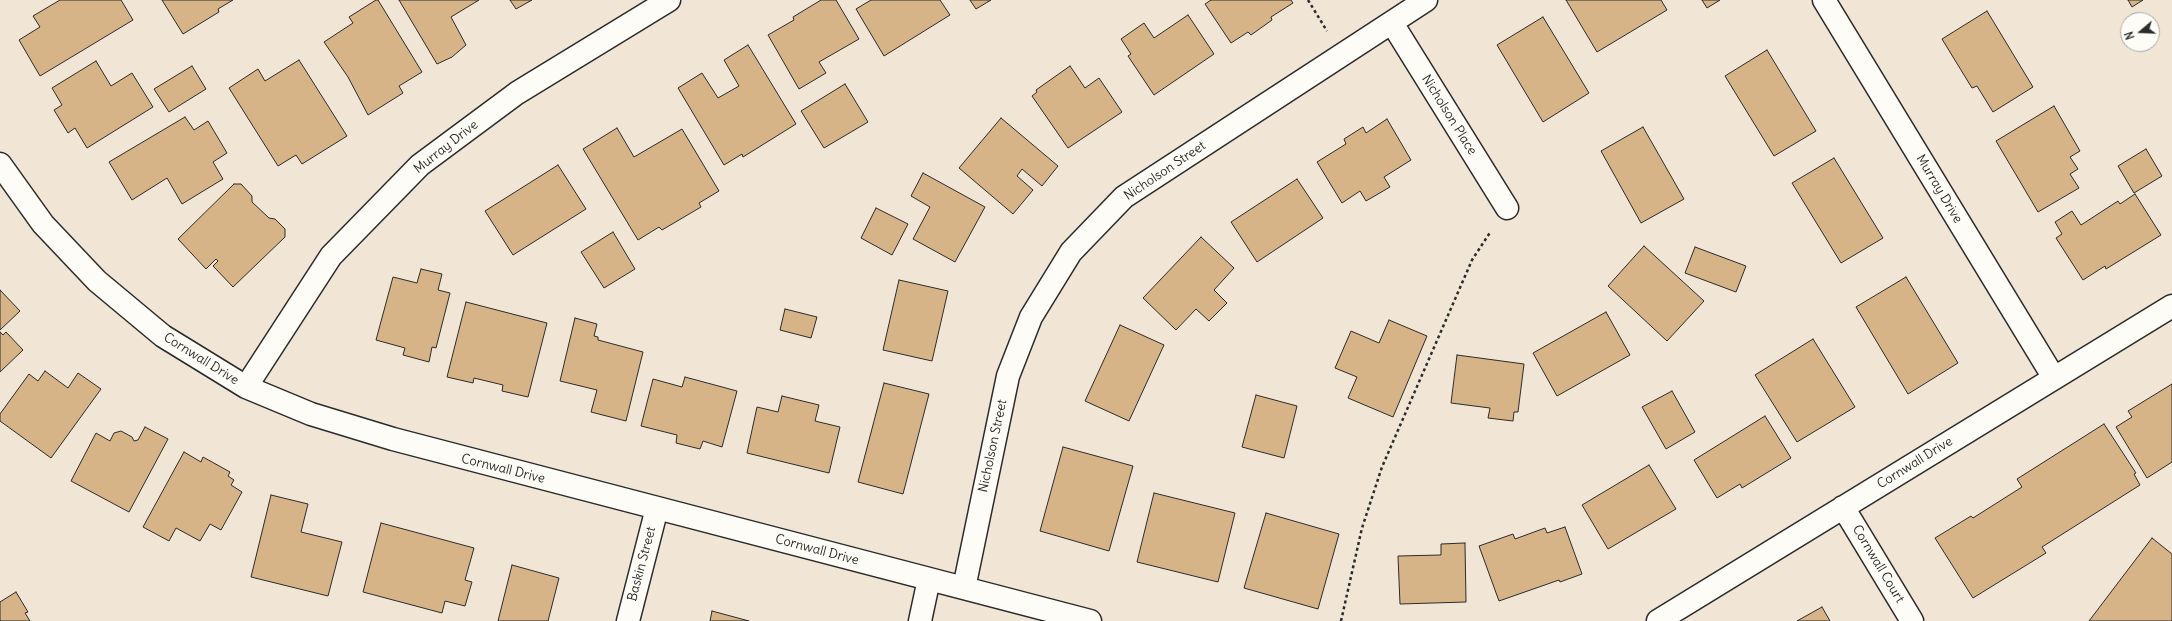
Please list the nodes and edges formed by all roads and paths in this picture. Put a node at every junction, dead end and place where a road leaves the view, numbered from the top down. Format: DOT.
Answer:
graph roads {
  1 [pos="669,0"];
  2 [pos="1308,0"];
  3 [pos="1426,0"];
  4 [pos="1824,0"];
  5 [pos="1392,23"];
  6 [pos="1341,55"];
  7 [pos="0,164"];
  8 [pos="1507,208"];
  9 [pos="2172,306"];
  10 [pos="2054,378"];
  11 [pos="246,388"];
  12 [pos="1844,507"];
  13 [pos="657,508"];
  14 [pos="929,579"];
  15 [pos="964,588"];
  16 [pos="628,621"];
  17 [pos="920,621"];
  18 [pos="1090,621"];
  19 [pos="1340,621"];
  20 [pos="1658,621"];
  21 [pos="1912,621"];
  1 -- 11 [label="street, Murray Drive"];
  2 -- 6 [label="path"];
  3 -- 5 [label="street, Nicholson Street"];
  4 -- 10 [label="street, Murray Drive"];
  5 -- 6 [label="street, Nicholson Street"];
  5 -- 8 [label="street, Nicholson Place"];
  6 -- 15 [label="street, Nicholson Street"];
  7 -- 11 [label="street, Cornwall Drive"];
  8 -- 19 [label="path"];
  9 -- 10 [label="street, Cornwall Drive"];
  10 -- 12 [label="street, Cornwall Drive"];
  11 -- 13 [label="street, Cornwall Drive"];
  12 -- 20 [label="street, Cornwall Drive"];
  12 -- 21 [label="street, Cornwall Court"];
  13 -- 14 [label="street, Cornwall Drive"];
  13 -- 16 [label="street, Baskin Street"];
  14 -- 15 [label="street, Cornwall Drive"];
  14 -- 17 [label="street"];
  15 -- 18 [label="street, Cornwall Drive"];
}
